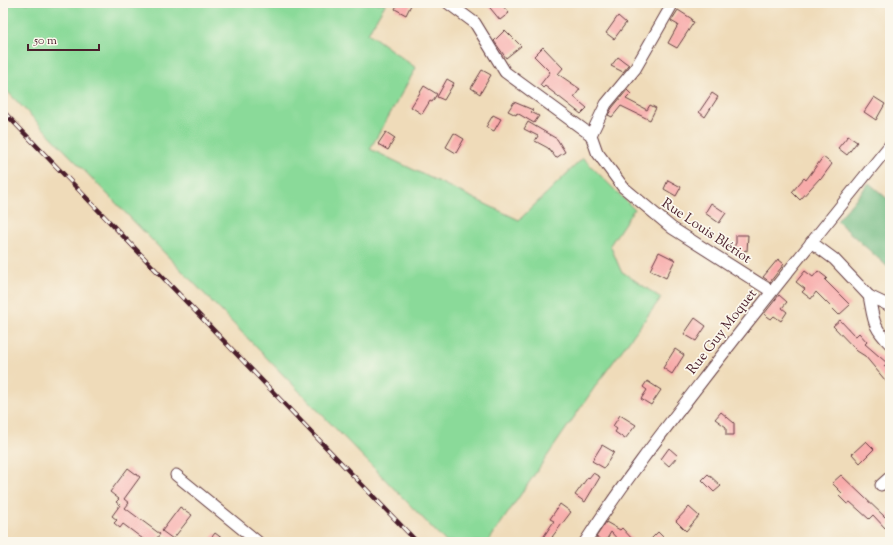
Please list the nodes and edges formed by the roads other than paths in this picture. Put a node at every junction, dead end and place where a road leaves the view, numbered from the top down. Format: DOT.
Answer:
graph roads {
  1 [pos="448,3"];
  2 [pos="673,3"];
  3 [pos="591,135"];
  4 [pos="890,145"];
  5 [pos="811,242"];
  6 [pos="771,291"];
  7 [pos="869,296"];
  8 [pos="890,306"];
  9 [pos="890,344"];
  10 [pos="176,475"];
  11 [pos="890,477"];
  12 [pos="881,486"];
  13 [pos="258,542"];
  14 [pos="585,542"];
  1 -- 3 [label="street"];
  2 -- 3 [label="street"];
  3 -- 6 [label="street, Rue Louis Blériot"];
  4 -- 5 [label="street, Rue Guy Moquet"];
  5 -- 6 [label="street, Rue Guy Moquet"];
  5 -- 7 [label="street"];
  6 -- 14 [label="street, Rue Guy Moquet"];
  7 -- 8 [label="street"];
  7 -- 9 [label="street"];
  10 -- 13 [label="street"];
  11 -- 12 [label="street"];
}
